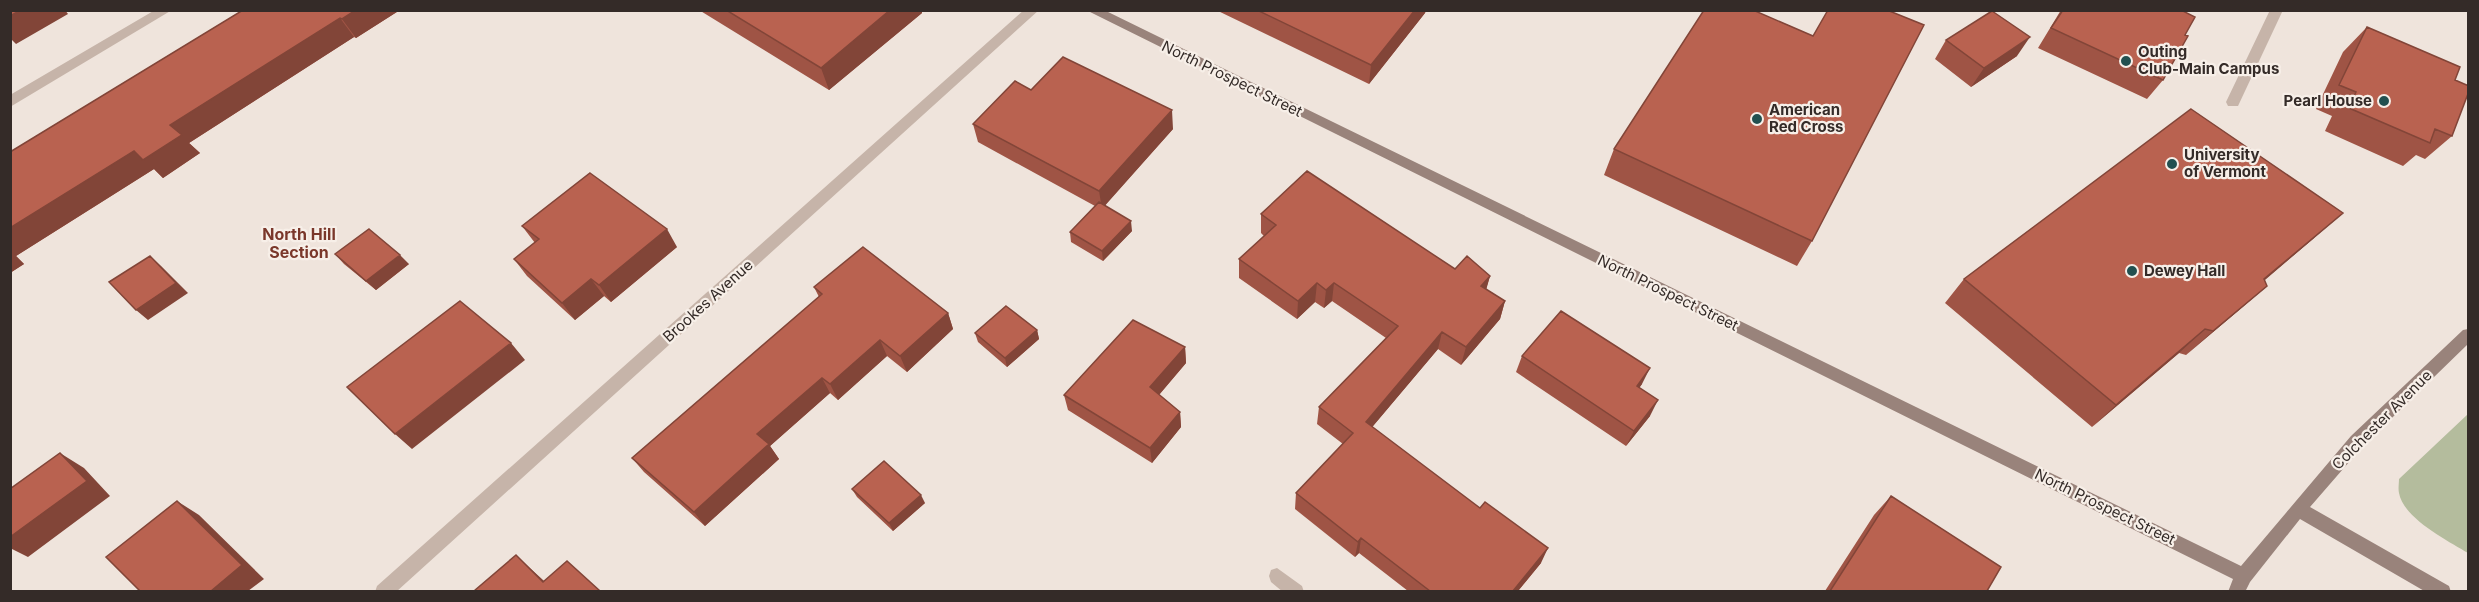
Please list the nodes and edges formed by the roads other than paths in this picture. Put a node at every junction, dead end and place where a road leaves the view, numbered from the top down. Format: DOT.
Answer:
graph roads {
  1 [pos="166,10"];
  2 [pos="1033,10"];
  3 [pos="1092,10"];
  4 [pos="2277,10"];
  5 [pos="10,102"];
  6 [pos="2233,102"];
  7 [pos="2469,335"];
  8 [pos="2298,509"];
  9 [pos="1277,576"];
  10 [pos="2240,584"];
  11 [pos="383,591"];
  12 [pos="1296,591"];
  13 [pos="2443,591"];
  1 -- 5 [label="street"];
  2 -- 11 [label="street, Brookes Avenue"];
  3 -- 10 [label="street, North Prospect Street"];
  4 -- 6 [label="street"];
  7 -- 8 [label="street, Colchester Avenue"];
  8 -- 10 [label="street, Colchester Avenue"];
  8 -- 13 [label="street"];
  9 -- 12 [label="street"];
}
